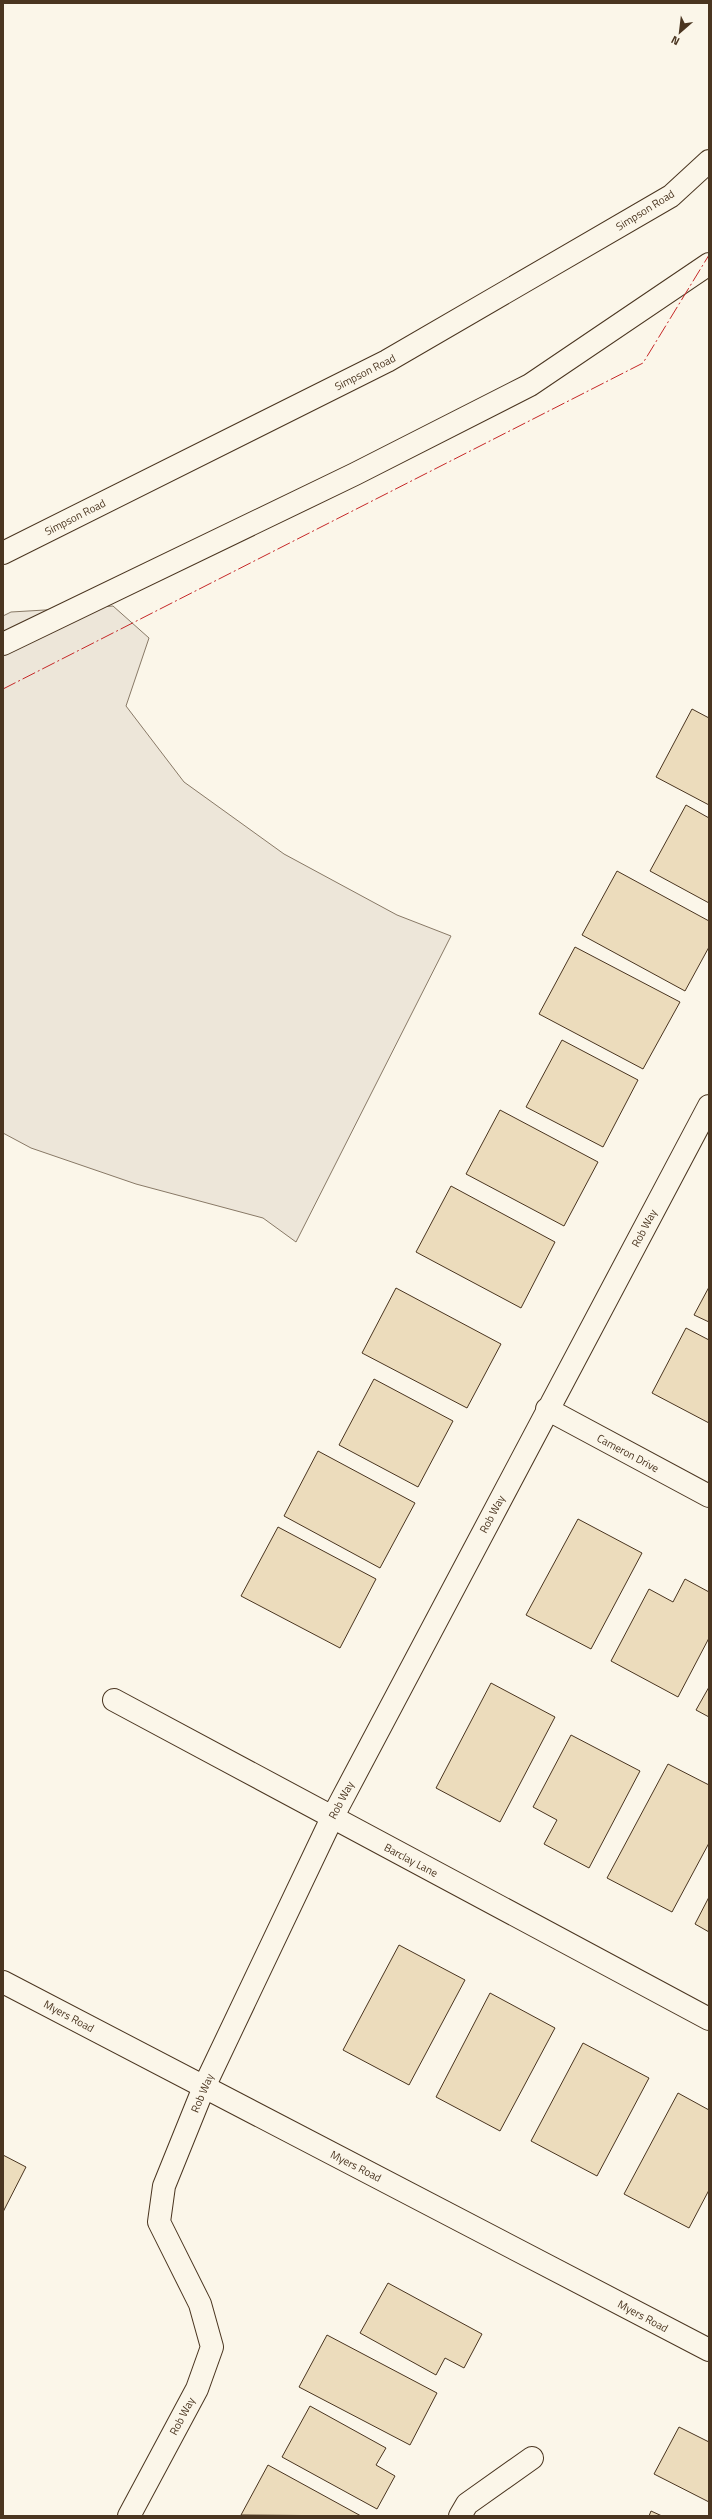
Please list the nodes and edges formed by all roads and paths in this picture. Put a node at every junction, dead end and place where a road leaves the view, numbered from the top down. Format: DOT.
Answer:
graph roads {
  1 [pos="709,161"];
  2 [pos="709,264"];
  3 [pos="3,553"];
  4 [pos="3,644"];
  5 [pos="709,1106"];
  6 [pos="547,1409"];
  7 [pos="709,1496"];
  8 [pos="114,1700"];
  9 [pos="332,1818"];
  10 [pos="3,1982"];
  11 [pos="709,2019"];
  12 [pos="204,2087"];
  13 [pos="709,2350"];
  14 [pos="532,2458"];
  15 [pos="129,2516"];
  16 [pos="460,2516"];
  1 -- 3 [label="street, Simpson Road"];
  2 -- 4 [label="street"];
  5 -- 6 [label="street, Rob Way"];
  6 -- 7 [label="street, Cameron Drive"];
  6 -- 9 [label="street, Rob Way"];
  8 -- 9 [label="street, Barclay Lane"];
  9 -- 11 [label="street, Barclay Lane"];
  9 -- 12 [label="street, Rob Way"];
  10 -- 12 [label="street, Myers Road"];
  12 -- 13 [label="street, Myers Road"];
  12 -- 15 [label="street, Rob Way"];
  14 -- 16 [label="street"];
}
